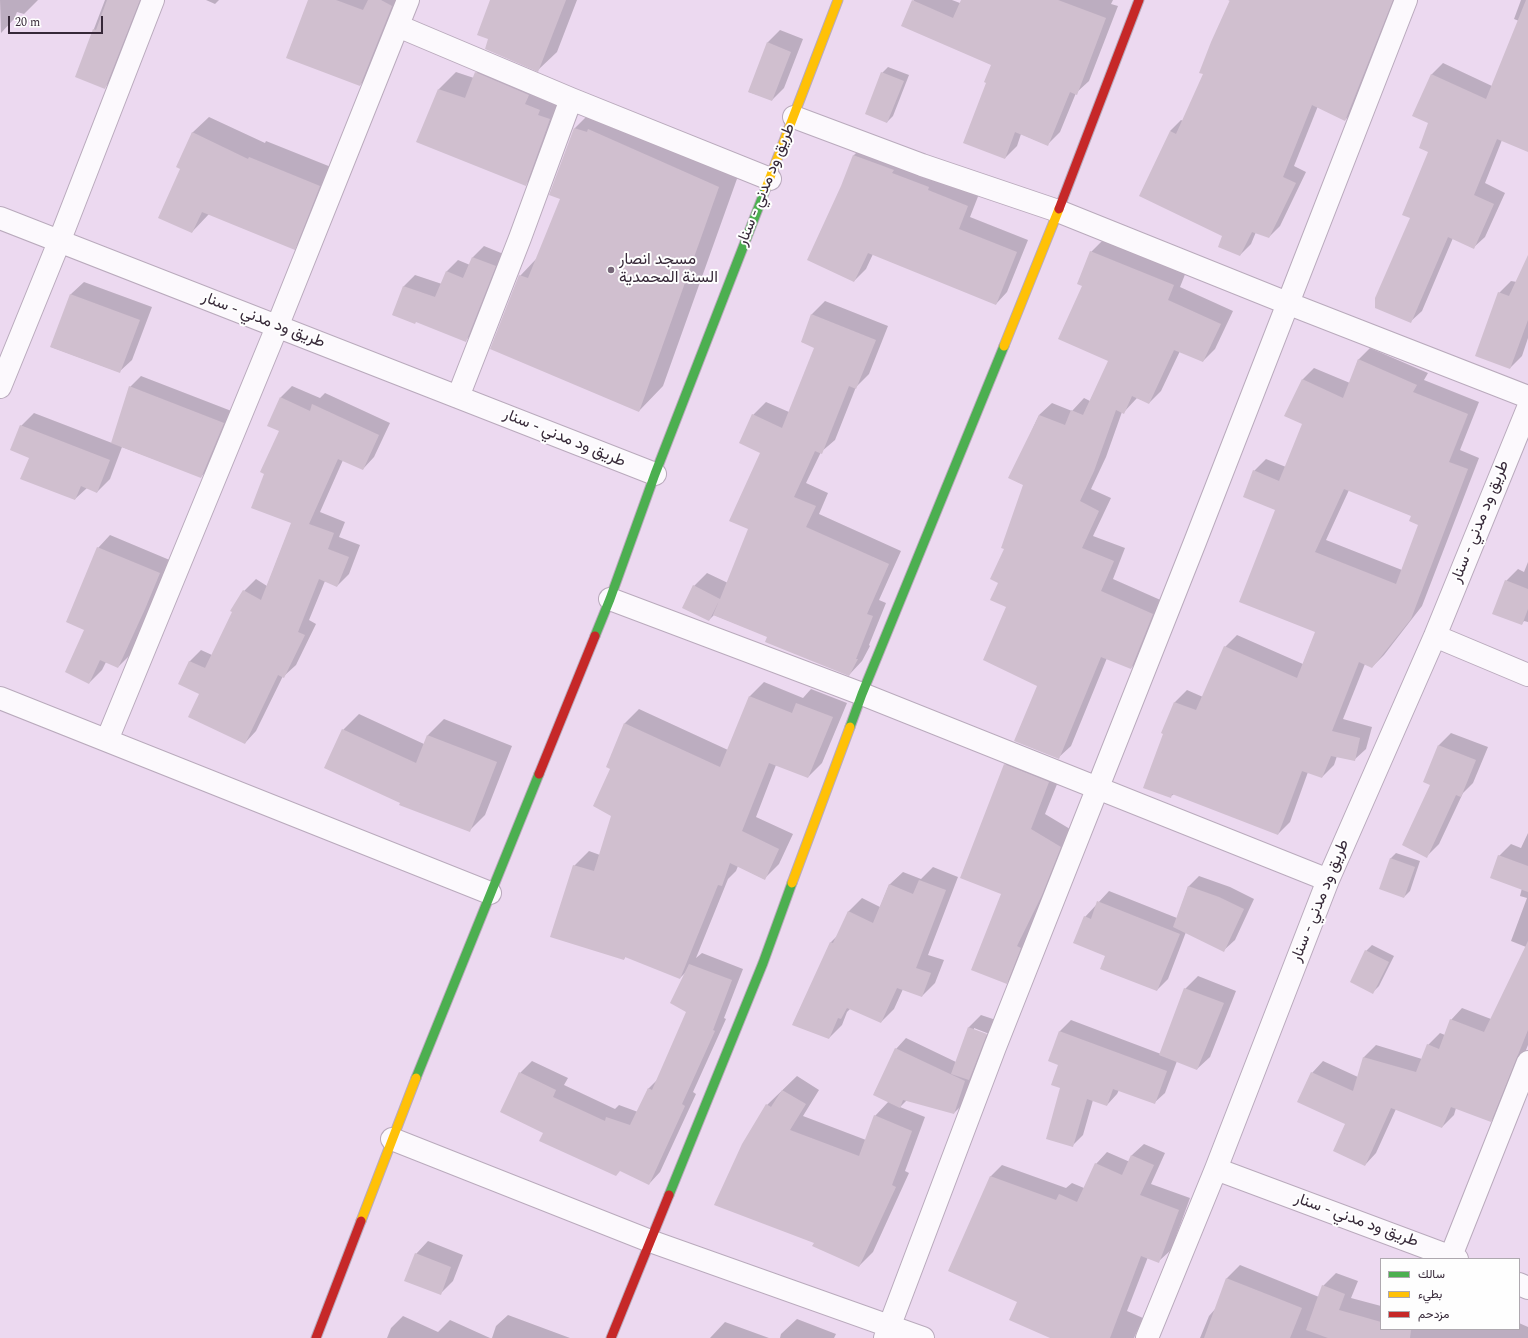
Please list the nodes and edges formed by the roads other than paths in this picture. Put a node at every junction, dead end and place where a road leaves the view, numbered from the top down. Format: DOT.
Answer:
graph roads {
  1 [pos="153,0"];
  2 [pos="408,0"];
  3 [pos="838,0"];
  4 [pos="1139,0"];
  5 [pos="1406,0"];
  6 [pos="398,26"];
  7 [pos="571,99"];
  8 [pos="794,118"];
  9 [pos="770,179"];
  10 [pos="1058,211"];
  11 [pos="0,218"];
  12 [pos="59,242"];
  13 [pos="1287,303"];
  14 [pos="277,326"];
  15 [pos="0,387"];
  16 [pos="458,397"];
  17 [pos="1528,397"];
  18 [pos="1528,408"];
  19 [pos="655,474"];
  20 [pos="610,599"];
  21 [pos="1435,636"];
  22 [pos="1528,675"];
  23 [pos="862,694"];
  24 [pos="0,698"];
  25 [pos="107,740"];
  26 [pos="1096,789"];
  27 [pos="1328,880"];
  28 [pos="490,893"];
  29 [pos="1528,1062"];
  30 [pos="392,1139"];
  31 [pos="1216,1169"];
  32 [pos="650,1241"];
  33 [pos="1454,1258"];
  34 [pos="887,1332"];
  35 [pos="316,1338"];
  36 [pos="611,1338"];
  37 [pos="923,1338"];
  38 [pos="1147,1338"];
  1 -- 12 [label="street"];
  2 -- 6 [label="street"];
  3 -- 8 [label="street, طريق ود مدني - سنار"];
  4 -- 10 [label="street"];
  5 -- 13 [label="street"];
  6 -- 7 [label="street"];
  6 -- 14 [label="street"];
  7 -- 9 [label="street"];
  7 -- 16 [label="street"];
  8 -- 9 [label="street, طريق ود مدني - سنار"];
  8 -- 10 [label="street"];
  9 -- 19 [label="street, طريق ود مدني - سنار"];
  10 -- 13 [label="street"];
  10 -- 23 [label="street"];
  11 -- 12 [label="street, طريق ود مدني - سنار"];
  12 -- 14 [label="street, طريق ود مدني - سنار"];
  12 -- 15 [label="street"];
  13 -- 17 [label="street"];
  13 -- 26 [label="street"];
  14 -- 16 [label="street, طريق ود مدني - سنار"];
  14 -- 25 [label="street"];
  16 -- 19 [label="street, طريق ود مدني - سنار"];
  18 -- 21 [label="street, طريق ود مدني - سنار"];
  19 -- 20 [label="street"];
  20 -- 23 [label="street"];
  20 -- 28 [label="street"];
  21 -- 22 [label="street"];
  21 -- 27 [label="street, طريق ود مدني - سنار"];
  23 -- 26 [label="street"];
  23 -- 32 [label="street"];
  24 -- 25 [label="street"];
  25 -- 28 [label="street"];
  26 -- 27 [label="street"];
  26 -- 34 [label="street"];
  27 -- 31 [label="street, طريق ود مدني - سنار"];
  28 -- 30 [label="street"];
  29 -- 33 [label="street, طريق ود مدني - سنار"];
  30 -- 32 [label="street"];
  30 -- 35 [label="street"];
  31 -- 33 [label="street, طريق ود مدني - سنار"];
  31 -- 38 [label="street, طريق ود مدني - سنار"];
  32 -- 34 [label="street"];
  32 -- 36 [label="street"];
  34 -- 37 [label="street"];
}
